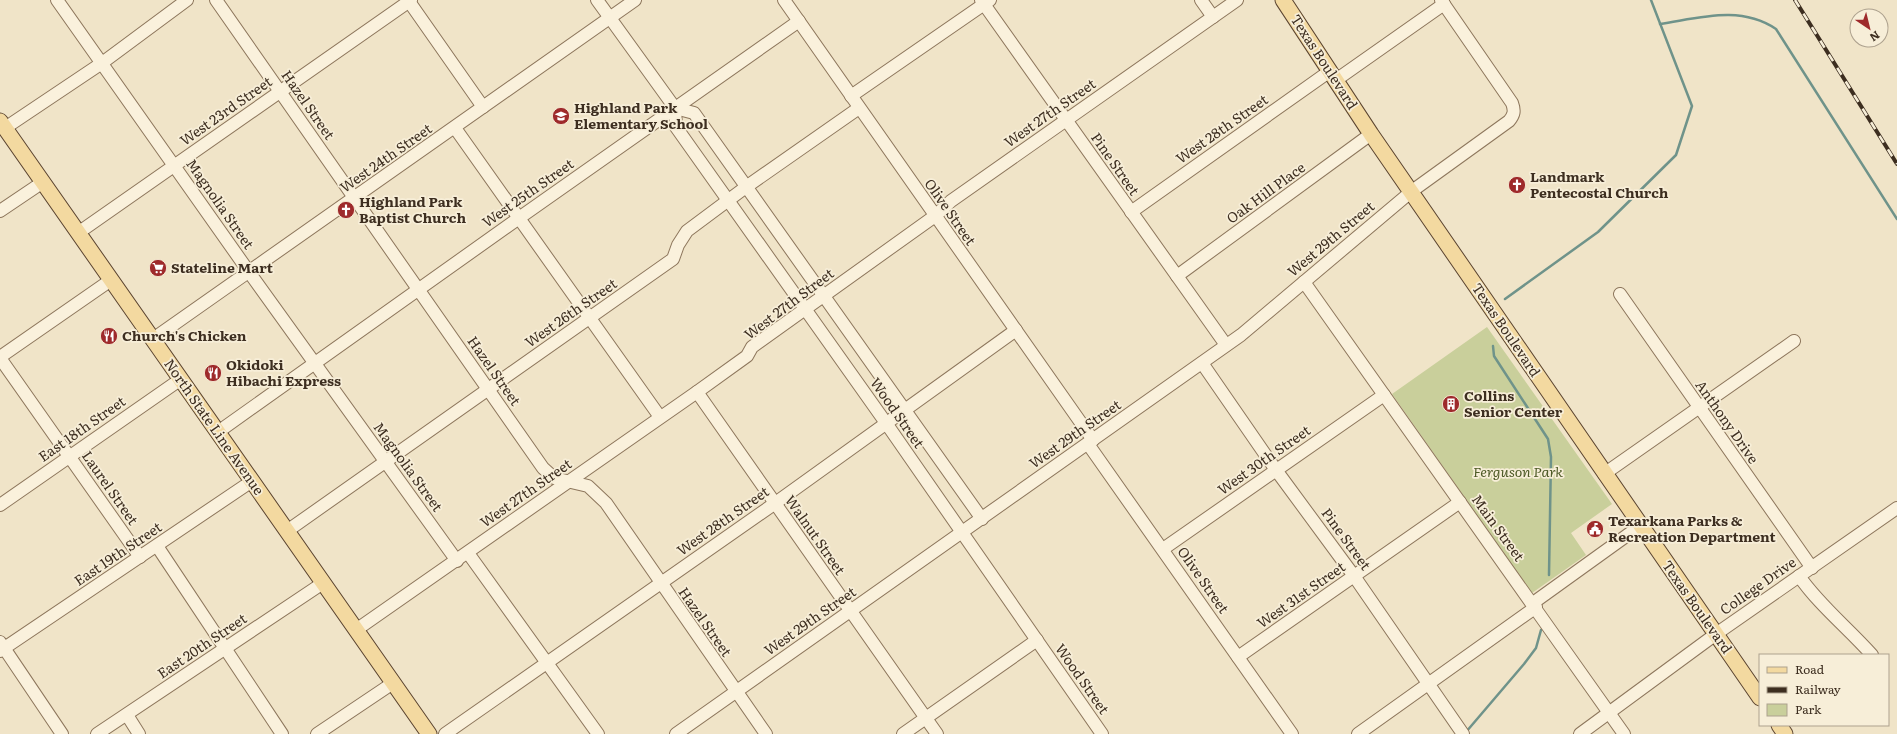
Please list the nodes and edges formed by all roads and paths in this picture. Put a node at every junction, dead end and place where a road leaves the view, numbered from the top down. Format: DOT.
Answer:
graph roads {
  1 [pos="57,0"];
  2 [pos="187,0"];
  3 [pos="216,0"];
  4 [pos="409,0"];
  5 [pos="597,0"];
  6 [pos="635,0"];
  7 [pos="784,0"];
  8 [pos="1201,0"];
  9 [pos="1237,0"];
  10 [pos="1283,0"];
  11 [pos="985,2"];
  12 [pos="1442,2"];
  13 [pos="1213,17"];
  14 [pos="610,18"];
  15 [pos="799,21"];
  16 [pos="102,63"];
  17 [pos="1333,76"];
  18 [pos="280,91"];
  19 [pos="851,96"];
  20 [pos="483,107"];
  21 [pos="675,108"];
  22 [pos="860,108"];
  23 [pos="1066,121"];
  24 [pos="3,124"];
  25 [pos="455,128"];
  26 [pos="1371,134"];
  27 [pos="174,165"];
  28 [pos="43,182"];
  29 [pos="746,187"];
  30 [pos="1412,190"];
  31 [pos="354,198"];
  32 [pos="728,200"];
  33 [pos="0,211"];
  34 [pos="1131,212"];
  35 [pos="935,216"];
  36 [pos="518,218"];
  37 [pos="78,233"];
  38 [pos="249,272"];
  39 [pos="1177,276"];
  40 [pos="111,280"];
  41 [pos="1304,282"];
  42 [pos="419,288"];
  43 [pos="1620,294"];
  44 [pos="825,296"];
  45 [pos="806,310"];
  46 [pos="590,318"];
  47 [pos="1016,330"];
  48 [pos="153,339"];
  49 [pos="1794,341"];
  50 [pos="1226,345"];
  51 [pos="0,357"];
  52 [pos="315,362"];
  53 [pos="1202,363"];
  54 [pos="181,379"];
  55 [pos="489,389"];
  56 [pos="697,392"];
  57 [pos="1384,395"];
  58 [pos="1699,408"];
  59 [pos="903,410"];
  60 [pos="660,417"];
  61 [pos="886,423"];
  62 [pos="218,432"];
  63 [pos="1090,442"];
  64 [pos="69,456"];
  65 [pos="386,462"];
  66 [pos="1276,470"];
  67 [pos="1604,474"];
  68 [pos="252,481"];
  69 [pos="569,481"];
  70 [pos="1460,502"];
  71 [pos="774,504"];
  72 [pos="0,505"];
  73 [pos="1897,508"];
  74 [pos="982,518"];
  75 [pos="1640,526"];
  76 [pos="287,531"];
  77 [pos="962,532"];
  78 [pos="157,546"];
  79 [pos="1163,549"];
  80 [pos="468,553"];
  81 [pos="140,557"];
  82 [pos="457,561"];
  83 [pos="1812,568"];
  84 [pos="1354,576"];
  85 [pos="1799,576"];
  86 [pos="323,583"];
  87 [pos="660,584"];
  88 [pos="1534,605"];
  89 [pos="850,611"];
  90 [pos="356,630"];
  91 [pos="1716,634"];
  92 [pos="1037,640"];
  93 [pos="1,647"];
  94 [pos="225,649"];
  95 [pos="1871,654"];
  96 [pos="1238,657"];
  97 [pos="547,663"];
  98 [pos="393,683"];
  99 [pos="1428,684"];
  100 [pos="736,692"];
  101 [pos="1759,697"];
  102 [pos="1610,712"];
  103 [pos="126,715"];
  104 [pos="926,718"];
  105 [pos="1780,726"];
  106 [pos="1462,733"];
  107 [pos="62,734"];
  108 [pos="97,734"];
  109 [pos="139,734"];
  110 [pos="282,734"];
  111 [pos="317,734"];
  112 [pos="429,734"];
  113 [pos="445,734"];
  114 [pos="598,734"];
  115 [pos="676,734"];
  116 [pos="766,734"];
  117 [pos="903,734"];
  118 [pos="937,734"];
  119 [pos="1102,734"];
  120 [pos="1292,734"];
  121 [pos="1358,734"];
  122 [pos="1580,734"];
  123 [pos="1624,734"];
  124 [pos="1786,734"];
  1 -- 16 [label="street, Magnolia Street"];
  2 -- 16 [label="street"];
  3 -- 18 [label="street, Hazel Street"];
  4 -- 18 [label="street, West 23rd Street"];
  4 -- 20 [label="street"];
  5 -- 14 [label="street"];
  6 -- 14 [label="street, West 24th Street"];
  7 -- 15 [label="street, Olive Street"];
  8 -- 13 [label="street"];
  9 -- 13 [label="street, West 27th Street"];
  10 -- 17 [label="main road, Texas Boulevard"];
  11 -- 19 [label="street"];
  11 -- 23 [label="street, Pine Street"];
  12 -- 17 [label="street, West 28th Street"];
  12 -- 30 [label="street, West 29th Street"];
  13 -- 23 [label="street, West 27th Street"];
  14 -- 20 [label="street, West 24th Street"];
  14 -- 21 [label="street"];
  15 -- 19 [label="street, Olive Street"];
  15 -- 21 [label="street, West 25th Street"];
  16 -- 24 [label="street"];
  16 -- 27 [label="street, Magnolia Street"];
  17 -- 26 [label="main road, Texas Boulevard"];
  17 -- 34 [label="street, West 28th Street"];
  18 -- 27 [label="street, West 23rd Street"];
  18 -- 31 [label="street, Hazel Street"];
  19 -- 22 [label="street, Olive Street"];
  20 -- 25 [label="street, West 24th Street"];
  21 -- 29 [label="street, Wood Street"];
  21 -- 32 [label="street, Wood Street"];
  21 -- 36 [label="street, West 25th Street"];
  22 -- 29 [label="street, West 26th Street"];
  22 -- 35 [label="street, Olive Street"];
  23 -- 34 [label="street, Pine Street"];
  23 -- 35 [label="street, West 27th Street"];
  24 -- 28 [label="main road, North State Line Avenue"];
  25 -- 31 [label="street, West 24th Street"];
  25 -- 36 [label="street"];
  26 -- 30 [label="main road, Texas Boulevard"];
  26 -- 39 [label="street, Oak Hill Place"];
  27 -- 37 [label="street, West 23rd Street"];
  27 -- 38 [label="street, Magnolia Street"];
  28 -- 33 [label="street"];
  28 -- 37 [label="main road, North State Line Avenue"];
  29 -- 32 [label="street, West 26th Street"];
  29 -- 44 [label="street, Wood Street"];
  30 -- 41 [label="street, West 29th Street"];
  30 -- 67 [label="main road, Texas Boulevard"];
  31 -- 38 [label="street, West 24th Street"];
  31 -- 42 [label="street, Hazel Street"];
  32 -- 45 [label="street, Wood Street"];
  32 -- 46 [label="street, West 26th Street"];
  34 -- 39 [label="street, Pine Street"];
  35 -- 44 [label="street, West 27th Street"];
  35 -- 47 [label="street, Olive Street"];
  36 -- 42 [label="street, West 25th Street"];
  36 -- 46 [label="street"];
  37 -- 40 [label="main road, North State Line Avenue"];
  38 -- 48 [label="street, West 24th Street"];
  38 -- 52 [label="street, Magnolia Street"];
  39 -- 50 [label="street, Pine Street"];
  40 -- 48 [label="main road, North State Line Avenue"];
  40 -- 51 [label="street"];
  41 -- 50 [label="street, West 29th Street"];
  41 -- 57 [label="street, Main Street"];
  42 -- 52 [label="street, West 25th Street"];
  42 -- 55 [label="street, Hazel Street"];
  43 -- 58 [label="street, Anthony Drive"];
  44 -- 45 [label="street, West 27th Street"];
  44 -- 59 [label="street, Wood Street"];
  45 -- 56 [label="street, West 27th Street"];
  45 -- 61 [label="street, Wood Street"];
  46 -- 55 [label="street, West 26th Street"];
  46 -- 60 [label="street"];
  47 -- 59 [label="street, West 28th Street"];
  47 -- 63 [label="street, Olive Street"];
  48 -- 54 [label="main road, North State Line Avenue"];
  49 -- 58 [label="street"];
  50 -- 53 [label="street, West 29th Street"];
  51 -- 64 [label="street, Laurel Street"];
  52 -- 62 [label="street, West 25th Street"];
  52 -- 65 [label="street, Magnolia Street"];
  53 -- 63 [label="street, West 29th Street"];
  53 -- 66 [label="street, Pine Street"];
  54 -- 62 [label="main road, North State Line Avenue"];
  54 -- 64 [label="street, East 18th Street"];
  55 -- 65 [label="street, West 26th Street"];
  55 -- 69 [label="street, Hazel Street"];
  56 -- 60 [label="street, West 27th Street"];
  56 -- 71 [label="street, Walnut Street"];
  57 -- 66 [label="street, West 30th Street"];
  57 -- 70 [label="street, Main Street"];
  58 -- 67 [label="street"];
  58 -- 83 [label="street, Anthony Drive"];
  59 -- 61 [label="street, West 28th Street"];
  59 -- 74 [label="street, Wood Street"];
  60 -- 69 [label="street, West 27th Street"];
  61 -- 71 [label="street, West 28th Street"];
  61 -- 77 [label="street, Wood Street"];
  62 -- 68 [label="main road, North State Line Avenue"];
  63 -- 74 [label="street, West 29th Street"];
  63 -- 79 [label="street, Olive Street"];
  64 -- 72 [label="street, East 18th Street"];
  64 -- 81 [label="street, Laurel Street"];
  65 -- 76 [label="street, West 26th Street"];
  65 -- 82 [label="street, Magnolia Street"];
  66 -- 79 [label="street, West 30th Street"];
  66 -- 84 [label="street, Pine Street"];
  67 -- 75 [label="main road, Texas Boulevard"];
  68 -- 76 [label="main road, North State Line Avenue"];
  68 -- 78 [label="street, East 19th Street"];
  69 -- 80 [label="street, West 27th Street"];
  69 -- 87 [label="street, Hazel Street"];
  70 -- 84 [label="street, West 31st Street"];
  70 -- 88 [label="street, Main Street"];
  71 -- 87 [label="street, West 28th Street"];
  71 -- 89 [label="street, Walnut Street"];
  73 -- 83 [label="street, College Drive"];
  74 -- 77 [label="street, West 29th Street"];
  75 -- 88 [label="street"];
  75 -- 91 [label="main road, Texas Boulevard"];
  76 -- 86 [label="main road, North State Line Avenue"];
  77 -- 89 [label="street, West 29th Street"];
  77 -- 92 [label="street, Wood Street"];
  78 -- 81 [label="street, East 19th Street"];
  78 -- 94 [label="street"];
  79 -- 96 [label="street, Olive Street"];
  80 -- 82 [label="street, West 27th Street"];
  80 -- 97 [label="street"];
  81 -- 93 [label="street, East 19th Street"];
  82 -- 90 [label="street, West 27th Street"];
  83 -- 85 [label="street, College Drive"];
  84 -- 96 [label="street, West 31st Street"];
  84 -- 99 [label="street, Pine Street"];
  85 -- 91 [label="street, College Drive"];
  85 -- 95 [label="street"];
  86 -- 90 [label="main road, North State Line Avenue"];
  86 -- 94 [label="street, East 20th Street"];
  87 -- 97 [label="street, West 28th Street"];
  87 -- 100 [label="street, Hazel Street"];
  88 -- 99 [label="street"];
  88 -- 102 [label="street, Main Street"];
  89 -- 100 [label="street, West 29th Street"];
  89 -- 104 [label="street, Walnut Street"];
  90 -- 98 [label="main road, North State Line Avenue"];
  91 -- 101 [label="main road, Texas Boulevard"];
  91 -- 102 [label="street, College Drive"];
  92 -- 104 [label="street"];
  92 -- 119 [label="street, Wood Street"];
  93 -- 107 [label="street"];
  94 -- 103 [label="street, East 20th Street"];
  94 -- 110 [label="street"];
  96 -- 120 [label="street, Olive Street"];
  97 -- 113 [label="street, West 28th Street"];
  97 -- 114 [label="street"];
  98 -- 111 [label="street"];
  98 -- 112 [label="main road, North State Line Avenue"];
  99 -- 106 [label="street, Pine Street"];
  99 -- 121 [label="street"];
  100 -- 115 [label="street, West 29th Street"];
  100 -- 116 [label="street, Hazel Street"];
  102 -- 122 [label="street, College Drive"];
  102 -- 123 [label="street, Main Street"];
  103 -- 108 [label="street, East 20th Street"];
  103 -- 109 [label="street"];
  104 -- 117 [label="street"];
  104 -- 118 [label="street, Walnut Street"];
  105 -- 124 [label="main road"];
}
